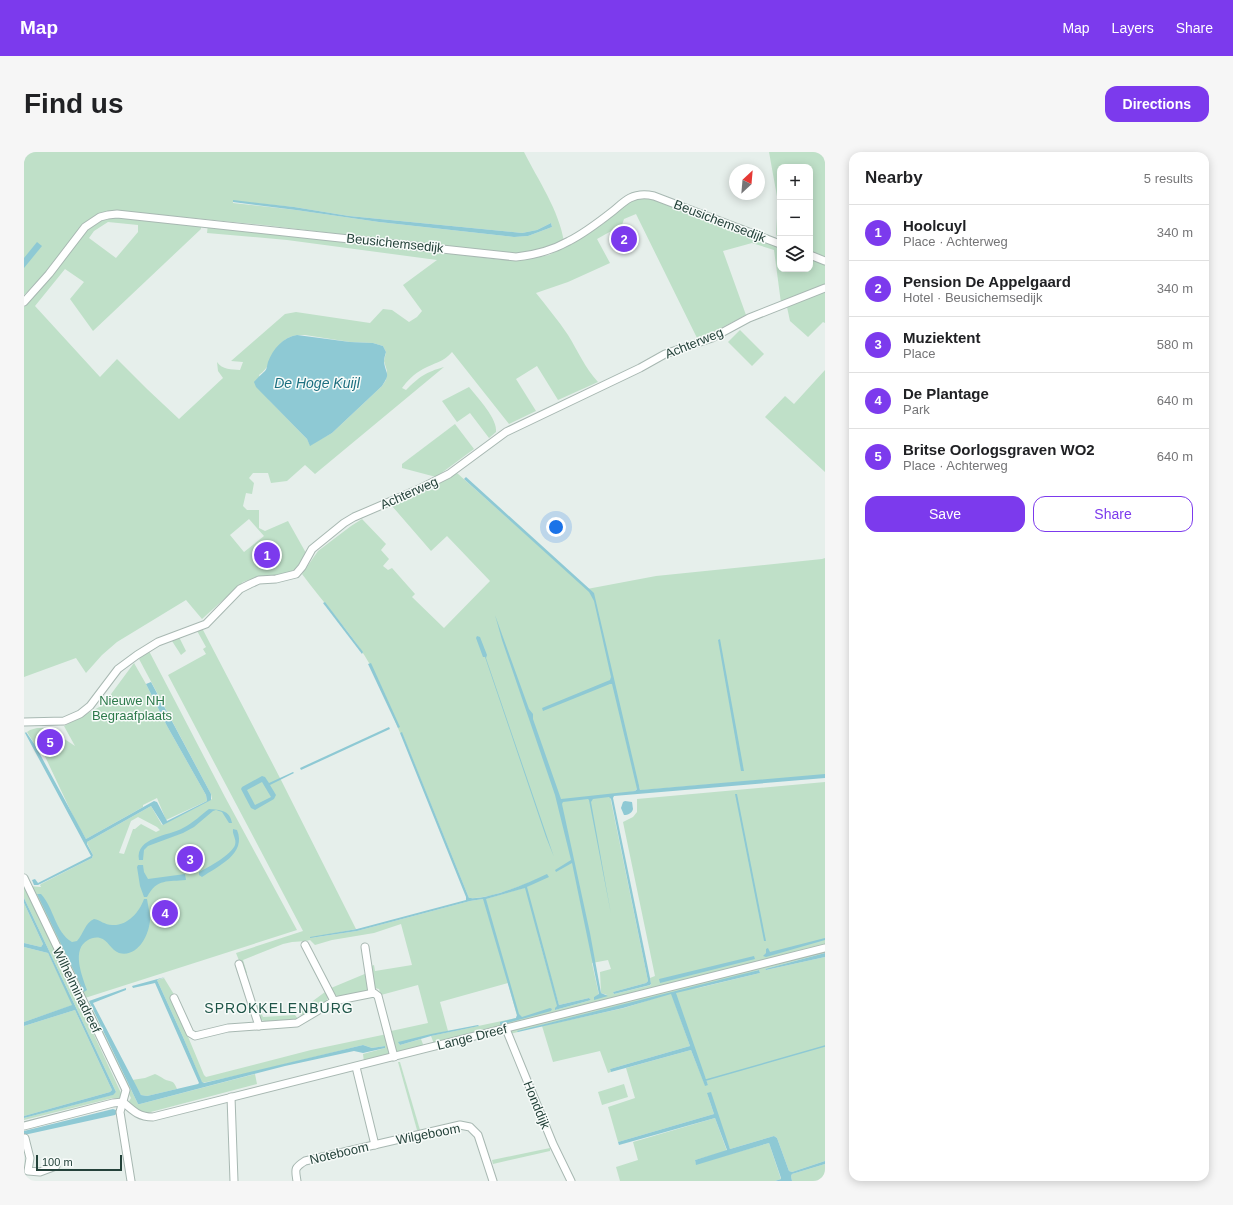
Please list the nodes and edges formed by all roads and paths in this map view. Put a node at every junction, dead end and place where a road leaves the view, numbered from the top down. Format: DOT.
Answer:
graph roads {
  1 [pos="777,243"];
  2 [pos="813,256"];
  3 [pos="825,261"];
  4 [pos="825,288"];
  5 [pos="24,302"];
  6 [pos="24,722"];
  7 [pos="24,878"];
  8 [pos="305,945"];
  9 [pos="365,947"];
  10 [pos="825,948"];
  11 [pos="239,964"];
  12 [pos="372,993"];
  13 [pos="174,998"];
  14 [pos="334,1001"];
  15 [pos="260,1026"];
  16 [pos="506,1029"];
  17 [pos="394,1057"];
  18 [pos="356,1067"];
  19 [pos="230,1097"];
  20 [pos="123,1102"];
  21 [pos="24,1126"];
  22 [pos="25,1138"];
  23 [pos="375,1145"];
  24 [pos="56,1166"];
  25 [pos="132,1181"];
  26 [pos="234,1181"];
  27 [pos="297,1181"];
  28 [pos="493,1181"];
  29 [pos="571,1181"];
  1 -- 5 [label="street, Beusichemsedijk"];
  2 -- 3 [label="street"];
  4 -- 6 [label="street, Achterweg"];
  7 -- 20 [label="street, Wilhelminadreef"];
  8 -- 14 [label="street"];
  9 -- 12 [label="street"];
  10 -- 16 [label="street, Lange Dreef"];
  11 -- 15 [label="street"];
  12 -- 14 [label="street"];
  12 -- 17 [label="street"];
  13 -- 15 [label="street"];
  14 -- 15 [label="street"];
  16 -- 17 [label="street, Lange Dreef"];
  16 -- 29 [label="street, Honddijk"];
  17 -- 18 [label="street, Lange Dreef"];
  18 -- 19 [label="street, Lange Dreef"];
  18 -- 23 [label="street"];
  19 -- 20 [label="street, Lange Dreef"];
  19 -- 26 [label="street"];
  20 -- 21 [label="street"];
  20 -- 25 [label="street, Wilhelminadreef"];
  22 -- 24 [label="street"];
  23 -- 27 [label="street, Noteboom"];
  23 -- 28 [label="street, Wilgeboom"];
}
